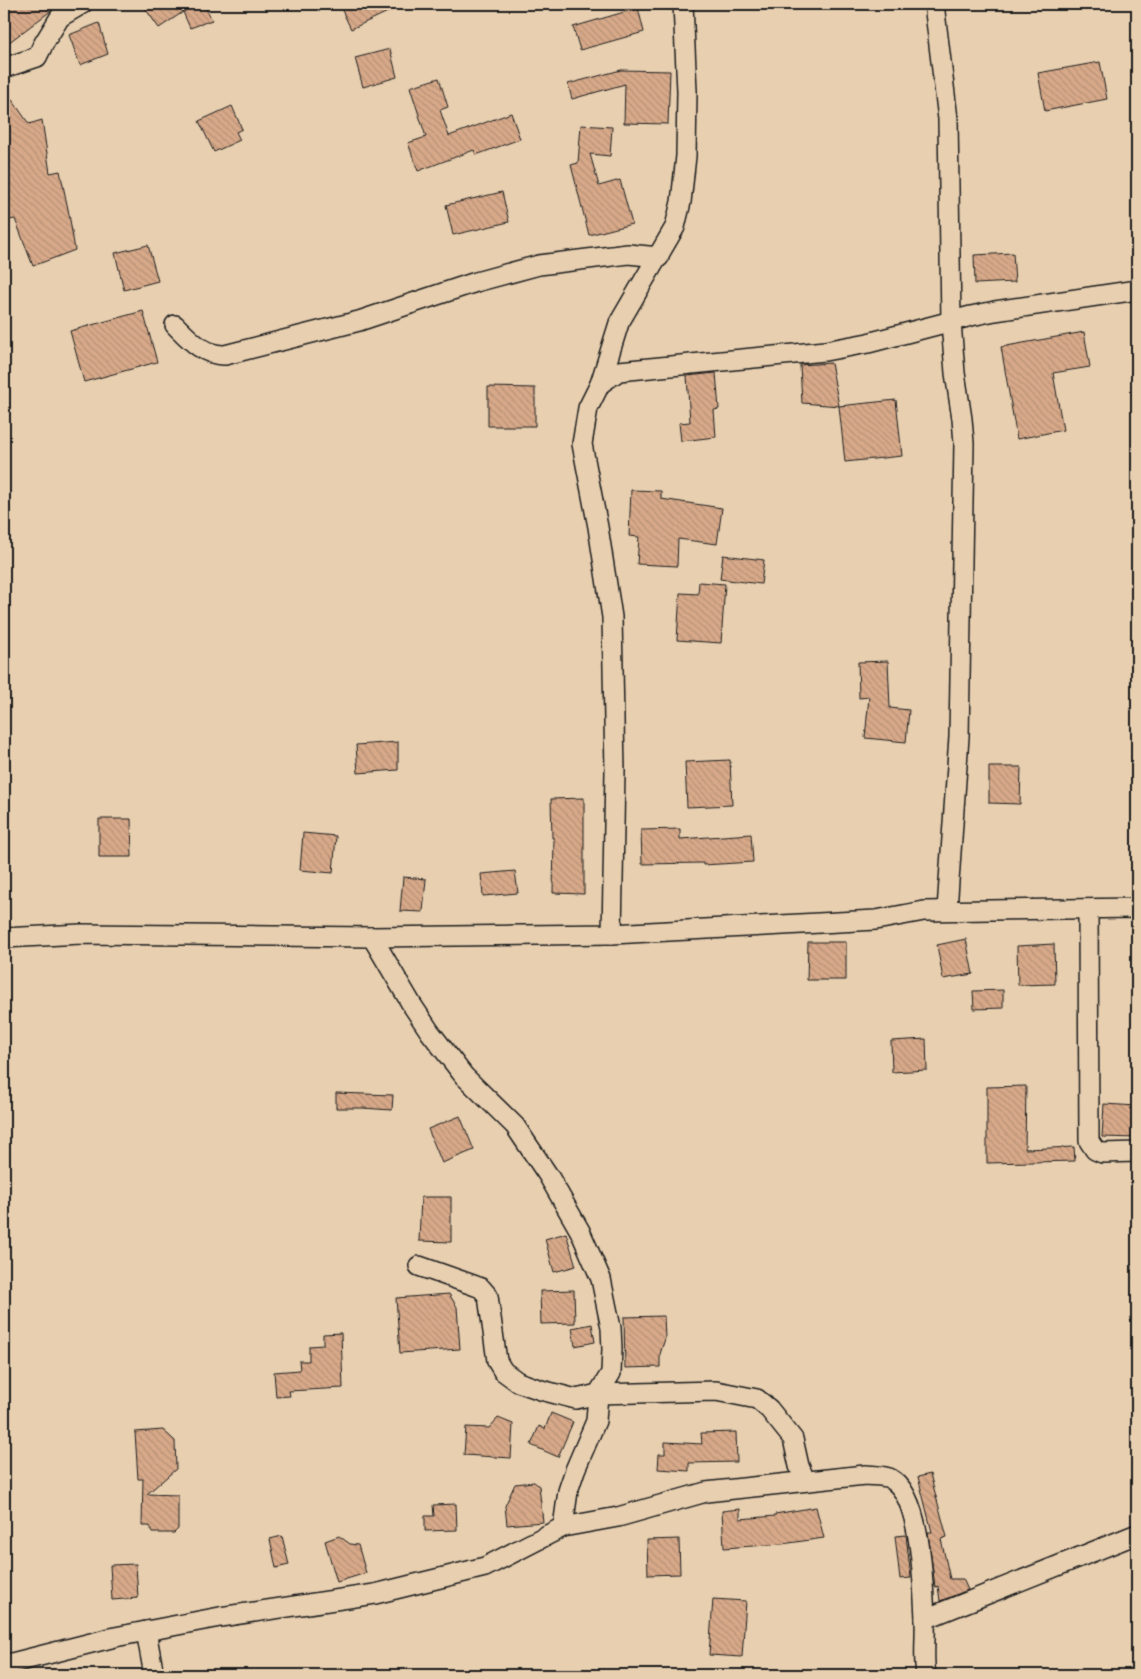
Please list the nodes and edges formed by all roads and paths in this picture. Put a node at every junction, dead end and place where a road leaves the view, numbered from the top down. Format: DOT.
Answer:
graph roads {
  1 [pos="82,4"];
  2 [pos="683,4"];
  3 [pos="934,4"];
  4 [pos="4,68"];
  5 [pos="659,257"];
  6 [pos="1137,290"];
  7 [pos="951,322"];
  8 [pos="175,325"];
  9 [pos="600,384"];
  10 [pos="1137,908"];
  11 [pos="1088,909"];
  12 [pos="947,910"];
  13 [pos="612,934"];
  14 [pos="372,937"];
  15 [pos="4,938"];
  16 [pos="1137,1152"];
  17 [pos="419,1266"];
  18 [pos="598,1394"];
  19 [pos="805,1480"];
  20 [pos="562,1527"];
  21 [pos="1137,1534"];
  22 [pos="925,1619"];
  23 [pos="146,1631"];
  24 [pos="4,1665"];
  25 [pos="154,1675"];
  26 [pos="926,1675"];
  1 -- 4 [label="street"];
  2 -- 5 [label="street"];
  3 -- 7 [label="street"];
  5 -- 8 [label="street"];
  5 -- 9 [label="street"];
  6 -- 7 [label="street"];
  7 -- 9 [label="street"];
  7 -- 12 [label="street"];
  9 -- 13 [label="street"];
  10 -- 11 [label="street"];
  11 -- 12 [label="street"];
  11 -- 16 [label="street"];
  12 -- 13 [label="street"];
  13 -- 14 [label="street"];
  14 -- 15 [label="street"];
  14 -- 18 [label="street"];
  17 -- 18 [label="street"];
  18 -- 19 [label="street"];
  18 -- 20 [label="street"];
  19 -- 20 [label="street"];
  19 -- 22 [label="street"];
  20 -- 23 [label="street"];
  21 -- 22 [label="street"];
  22 -- 26 [label="street"];
  23 -- 24 [label="street"];
  23 -- 25 [label="street"];
}
